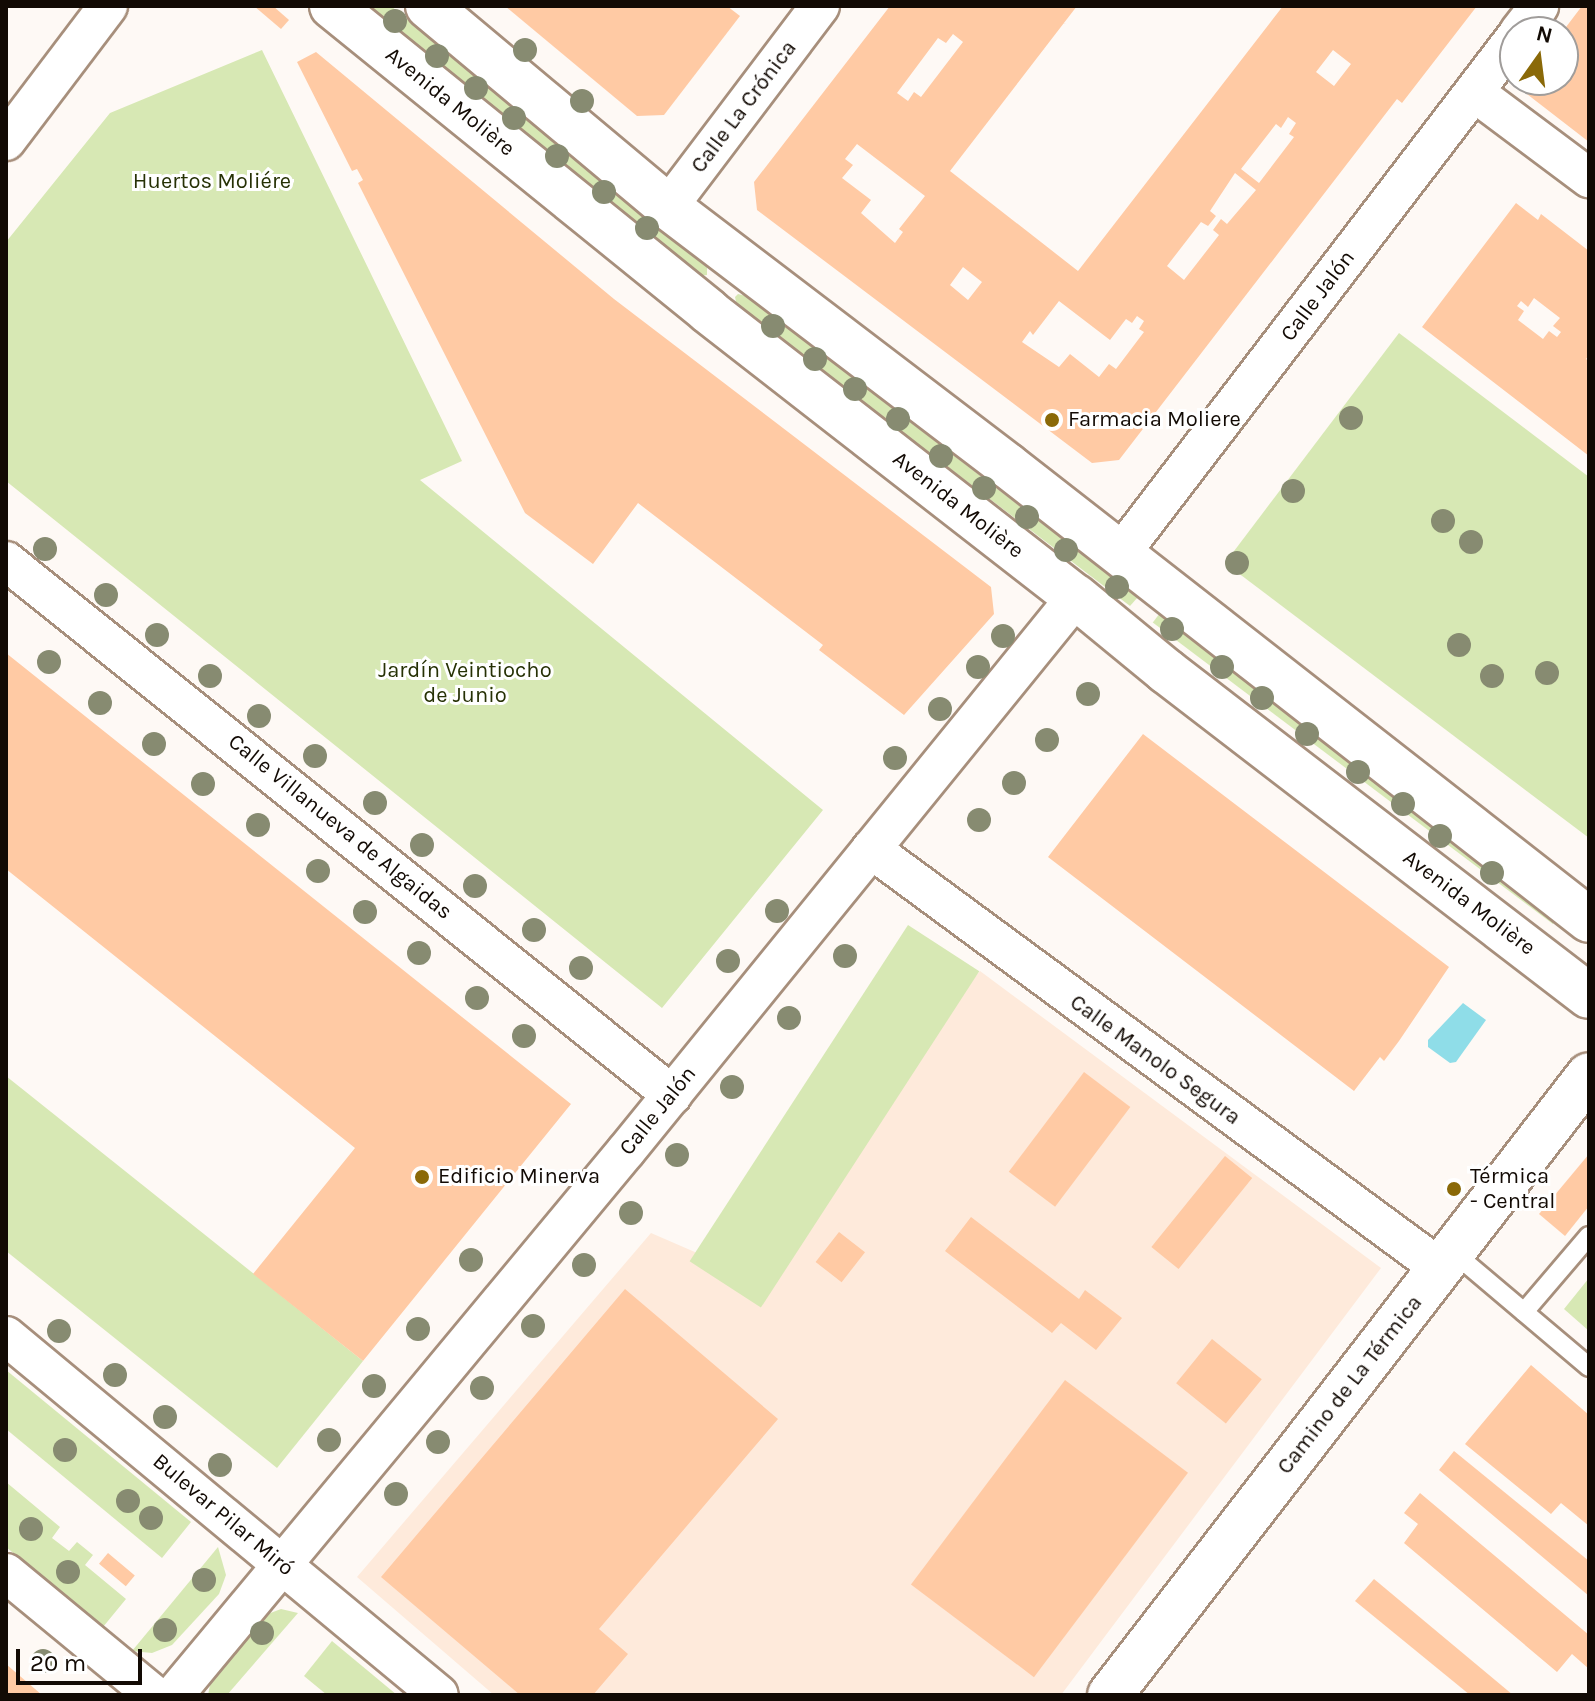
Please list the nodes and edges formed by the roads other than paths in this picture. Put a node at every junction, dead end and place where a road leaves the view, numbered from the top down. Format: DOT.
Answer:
graph roads {
  1 [pos="108,6"];
  2 [pos="332,6"];
  3 [pos="428,6"];
  4 [pos="820,6"];
  5 [pos="1499,59"];
  6 [pos="1474,92"];
  7 [pos="6,141"];
  8 [pos="1589,178"];
  9 [pos="668,207"];
  10 [pos="1121,553"];
  11 [pos="6,561"];
  12 [pos="1076,597"];
  13 [pos="871,849"];
  14 [pos="1589,920"];
  15 [pos="1589,996"];
  16 [pos="1589,1075"];
  17 [pos="672,1095"];
  18 [pos="1589,1236"];
  19 [pos="1447,1260"];
  20 [pos="1524,1312"];
  21 [pos="6,1336"];
  22 [pos="1589,1367"];
  23 [pos="281,1562"];
  24 [pos="6,1573"];
  25 [pos="154,1695"];
  26 [pos="174,1695"];
  27 [pos="439,1695"];
  28 [pos="1110,1695"];
  1 -- 7 [label="street"];
  2 -- 12 [label="main road, Avenida Molière"];
  3 -- 9 [label="main road"];
  4 -- 9 [label="street, Calle La Crónica"];
  5 -- 6 [label="street, Calle Jalón"];
  6 -- 8 [label="street"];
  6 -- 10 [label="street, Calle Jalón"];
  9 -- 10 [label="main road"];
  10 -- 14 [label="main road"];
  11 -- 17 [label="street, Calle Villanueva de Algaidas"];
  12 -- 13 [label="street, Calle Jalón"];
  12 -- 15 [label="main road, Avenida Molière"];
  13 -- 17 [label="street, Calle Jalón"];
  13 -- 19 [label="street, Calle Manolo Segura"];
  16 -- 19 [label="main road, Camino de La Térmica"];
  17 -- 23 [label="street, Calle Jalón"];
  18 -- 20 [label="lane"];
  19 -- 20 [label="lane"];
  19 -- 28 [label="main road, Camino de La Térmica"];
  20 -- 22 [label="lane"];
  21 -- 23 [label="street, Bulevar Pilar Miró"];
  23 -- 26 [label="street, Calle Jalón"];
  23 -- 27 [label="street, Bulevar Pilar Miró"];
  24 -- 25 [label="street"];
}
